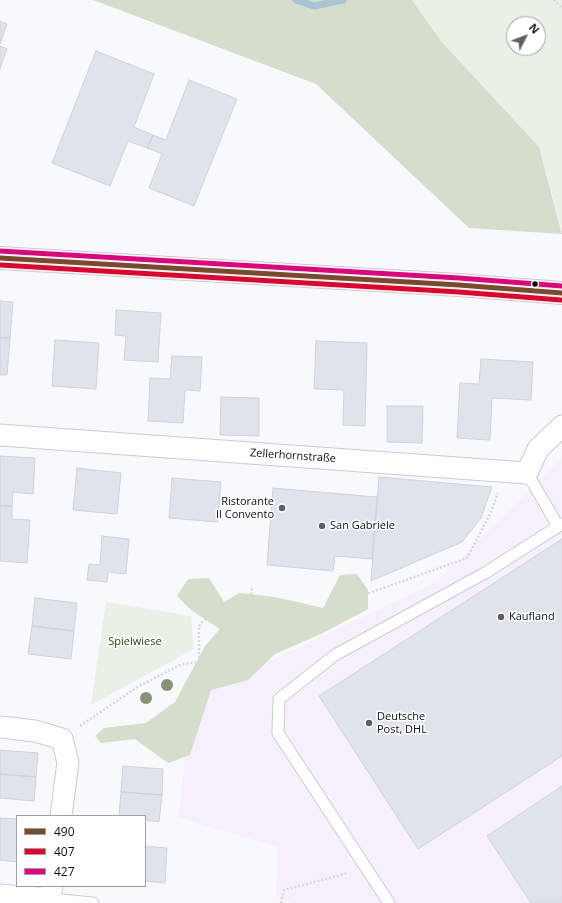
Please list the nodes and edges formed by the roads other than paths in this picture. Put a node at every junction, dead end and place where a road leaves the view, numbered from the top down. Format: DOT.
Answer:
graph roads {
  1 [pos="0,258"];
  2 [pos="562,293"];
  3 [pos="562,426"];
  4 [pos="0,436"];
  5 [pos="527,473"];
  6 [pos="560,525"];
  7 [pos="0,727"];
  8 [pos="61,815"];
  9 [pos="51,893"];
  10 [pos="0,895"];
  11 [pos="93,903"];
  12 [pos="389,903"];
  1 -- 2 [label="main road"];
  3 -- 5 [label="street"];
  4 -- 5 [label="street, Zellerhornstraße"];
  5 -- 6 [label="lane"];
  6 -- 12 [label="lane"];
  7 -- 8 [label="street"];
  9 -- 10 [label="street"];
  9 -- 11 [label="lane"];
}
